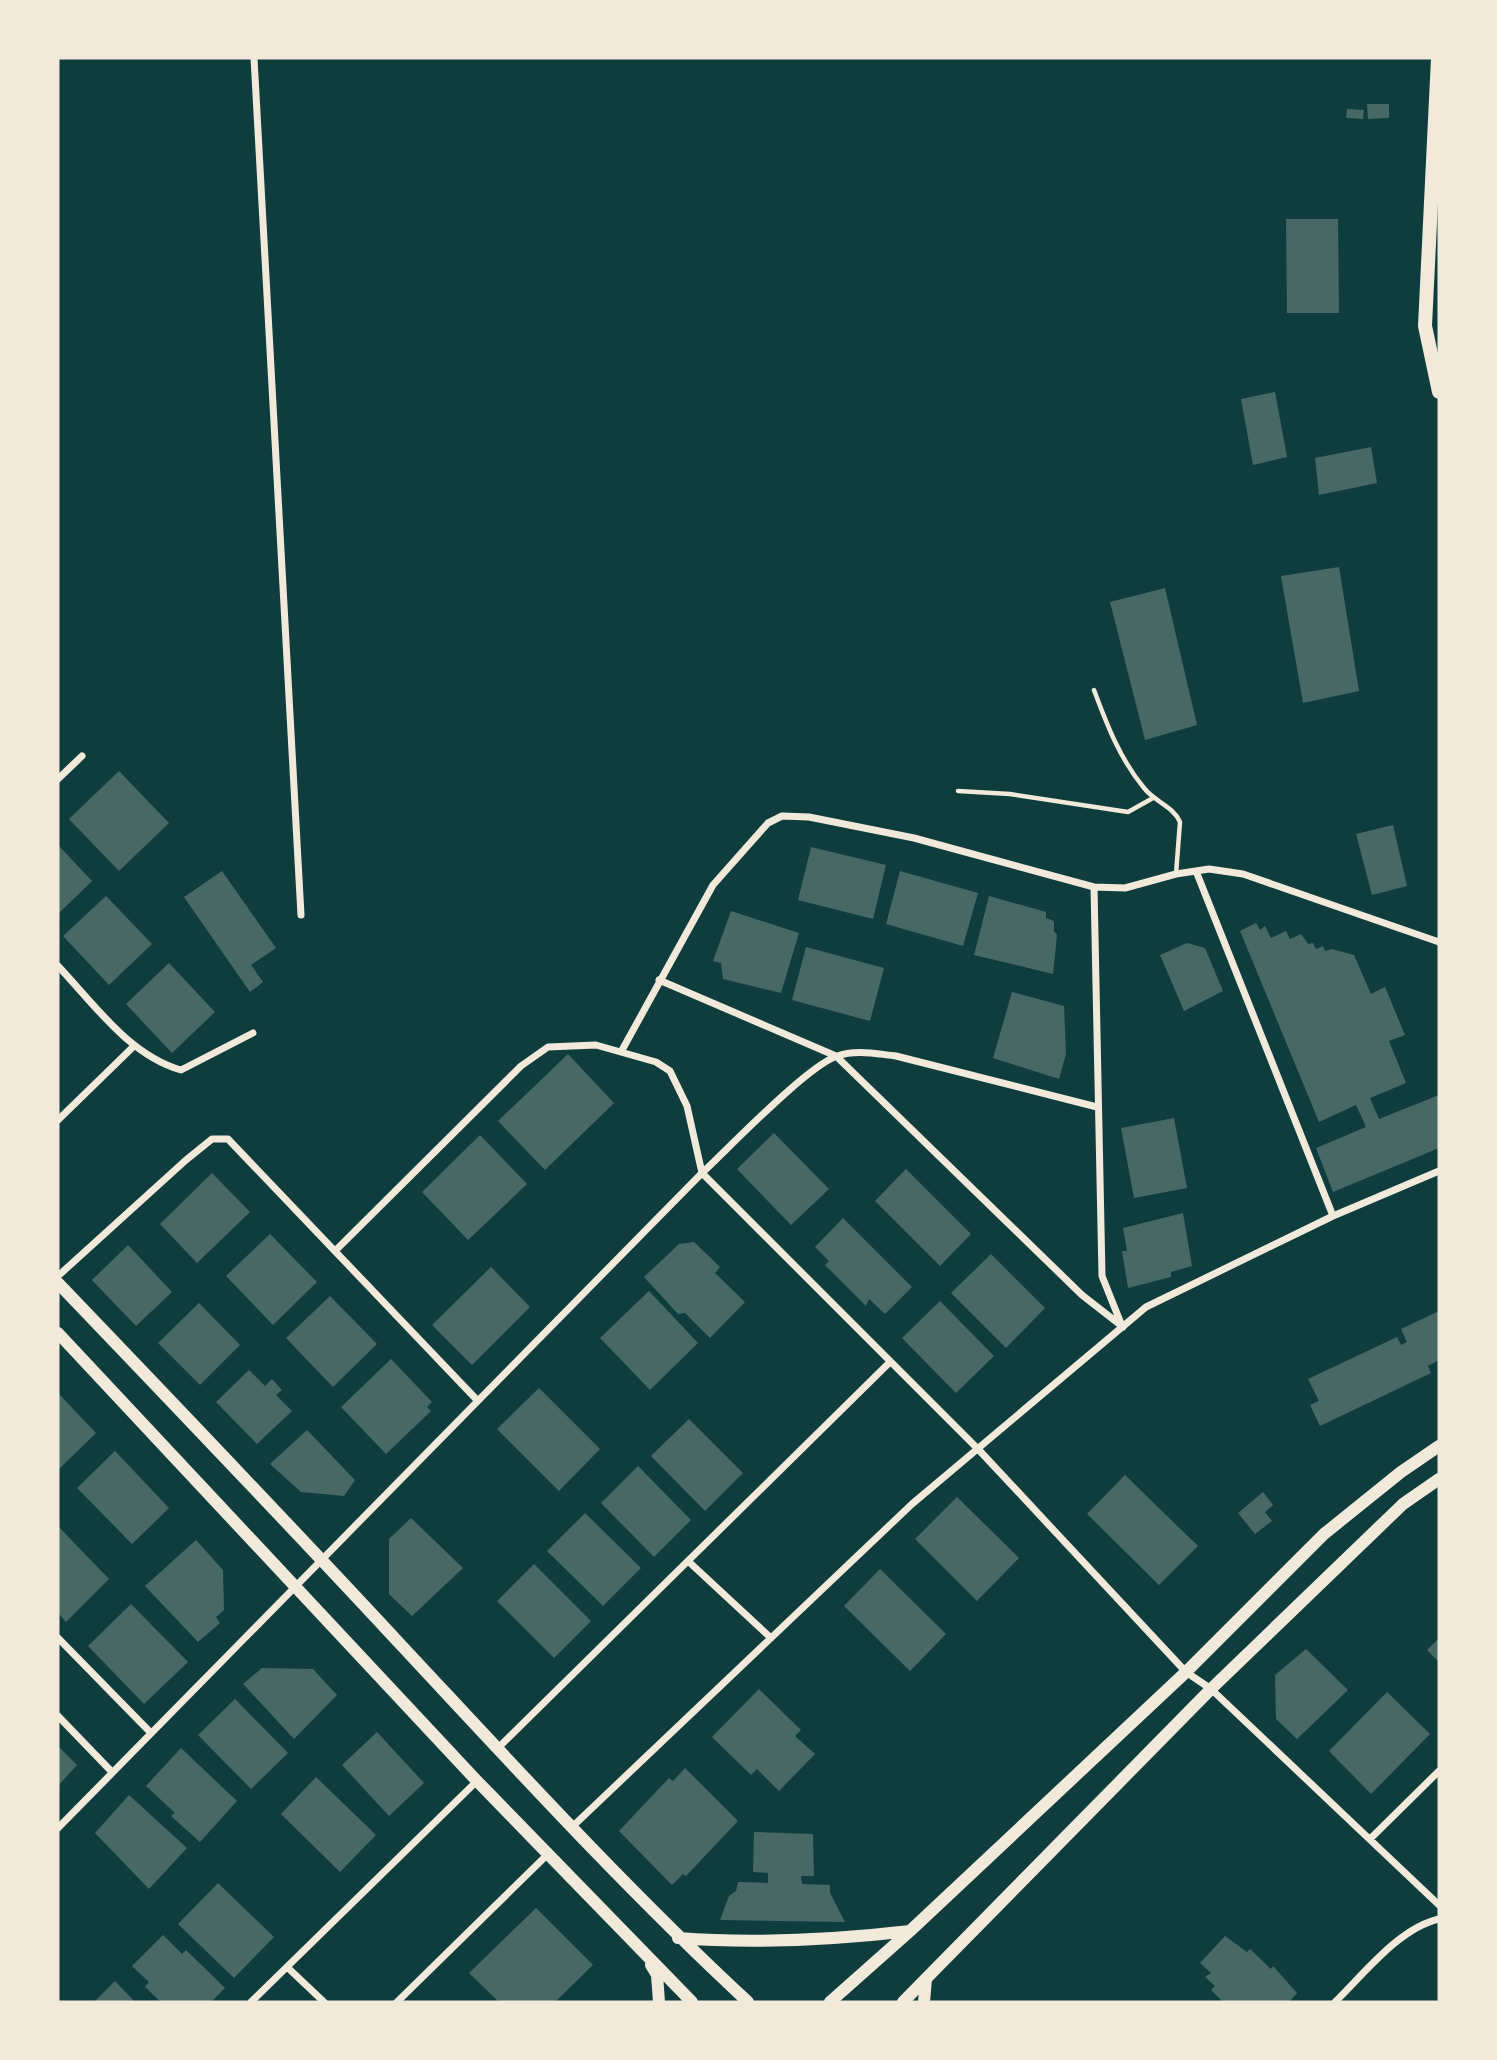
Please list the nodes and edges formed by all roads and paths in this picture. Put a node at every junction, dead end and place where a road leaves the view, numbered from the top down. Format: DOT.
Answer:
graph roads {
  1 [pos="254,58"];
  2 [pos="1438,58"];
  3 [pos="1439,392"];
  4 [pos="1094,690"];
  5 [pos="82,756"];
  6 [pos="58,779"];
  7 [pos="958,792"];
  8 [pos="1153,798"];
  9 [pos="1196,871"];
  10 [pos="1176,874"];
  11 [pos="1094,887"];
  12 [pos="301,915"];
  13 [pos="1439,942"];
  14 [pos="58,966"];
  15 [pos="659,980"];
  16 [pos="253,1034"];
  17 [pos="134,1046"];
  18 [pos="621,1052"];
  19 [pos="836,1056"];
  20 [pos="1097,1107"];
  21 [pos="58,1120"];
  22 [pos="1439,1171"];
  23 [pos="702,1173"];
  24 [pos="1333,1216"];
  25 [pos="335,1251"];
  26 [pos="58,1276"];
  27 [pos="58,1283"];
  28 [pos="1123,1327"];
  29 [pos="58,1333"];
  30 [pos="890,1362"];
  31 [pos="477,1400"];
  32 [pos="1439,1446"];
  33 [pos="978,1449"];
  34 [pos="1439,1479"];
  35 [pos="321,1559"];
  36 [pos="688,1561"];
  37 [pos="298,1587"];
  38 [pos="58,1638"];
  39 [pos="771,1638"];
  40 [pos="1186,1672"];
  41 [pos="1211,1689"];
  42 [pos="58,1716"];
  43 [pos="151,1733"];
  44 [pos="498,1748"];
  45 [pos="1439,1771"];
  46 [pos="112,1772"];
  47 [pos="477,1781"];
  48 [pos="58,1828"];
  49 [pos="572,1828"];
  50 [pos="1370,1839"];
  51 [pos="547,1855"];
  52 [pos="1439,1905"];
  53 [pos="1439,1919"];
  54 [pos="911,1931"];
  55 [pos="678,1938"];
  56 [pos="641,1949"];
  57 [pos="288,1967"];
  58 [pos="926,1979"];
  59 [pos="251,2002"];
  60 [pos="324,2002"];
  61 [pos="397,2002"];
  62 [pos="659,2002"];
  63 [pos="692,2002"];
  64 [pos="748,2002"];
  65 [pos="830,2002"];
  66 [pos="903,2002"];
  67 [pos="925,2002"];
  68 [pos="1335,2002"];
  1 -- 12 [label="street"];
  2 -- 3 [label="main road"];
  4 -- 8 [label="lane"];
  5 -- 6 [label="street"];
  7 -- 8 [label="lane"];
  8 -- 10 [label="lane"];
  9 -- 10 [label="street"];
  9 -- 13 [label="street"];
  9 -- 24 [label="street"];
  10 -- 11 [label="street"];
  11 -- 15 [label="street"];
  11 -- 20 [label="street"];
  14 -- 17 [label="street"];
  15 -- 18 [label="street"];
  15 -- 19 [label="street"];
  16 -- 17 [label="street"];
  17 -- 21 [label="street"];
  18 -- 23 [label="street"];
  18 -- 25 [label="street"];
  19 -- 20 [label="street"];
  19 -- 23 [label="street"];
  19 -- 28 [label="street"];
  20 -- 28 [label="street"];
  22 -- 24 [label="street"];
  23 -- 30 [label="street"];
  23 -- 31 [label="street"];
  24 -- 28 [label="street"];
  25 -- 26 [label="street"];
  25 -- 31 [label="street"];
  27 -- 35 [label="street"];
  28 -- 33 [label="street"];
  29 -- 37 [label="street"];
  30 -- 33 [label="street"];
  30 -- 36 [label="street"];
  31 -- 35 [label="street"];
  32 -- 40 [label="street"];
  33 -- 39 [label="street"];
  33 -- 40 [label="street"];
  34 -- 41 [label="street"];
  35 -- 37 [label="street"];
  35 -- 44 [label="street"];
  36 -- 39 [label="street"];
  36 -- 44 [label="street"];
  37 -- 43 [label="street"];
  37 -- 47 [label="street"];
  38 -- 43 [label="street"];
  39 -- 49 [label="street"];
  40 -- 41 [label="street"];
  40 -- 54 [label="street"];
  41 -- 50 [label="street"];
  41 -- 58 [label="street"];
  42 -- 46 [label="street"];
  43 -- 46 [label="street"];
  44 -- 49 [label="street"];
  45 -- 50 [label="street"];
  46 -- 48 [label="street"];
  47 -- 51 [label="street"];
  47 -- 57 [label="street"];
  49 -- 55 [label="street"];
  50 -- 52 [label="street"];
  51 -- 56 [label="street"];
  51 -- 61 [label="street"];
  53 -- 68 [label="street"];
  54 -- 55 [label="street"];
  54 -- 65 [label="street"];
  55 -- 64 [label="street"];
  56 -- 62 [label="street"];
  56 -- 63 [label="street"];
  57 -- 59 [label="street"];
  57 -- 60 [label="street"];
  58 -- 66 [label="street"];
  58 -- 67 [label="street"];
}
